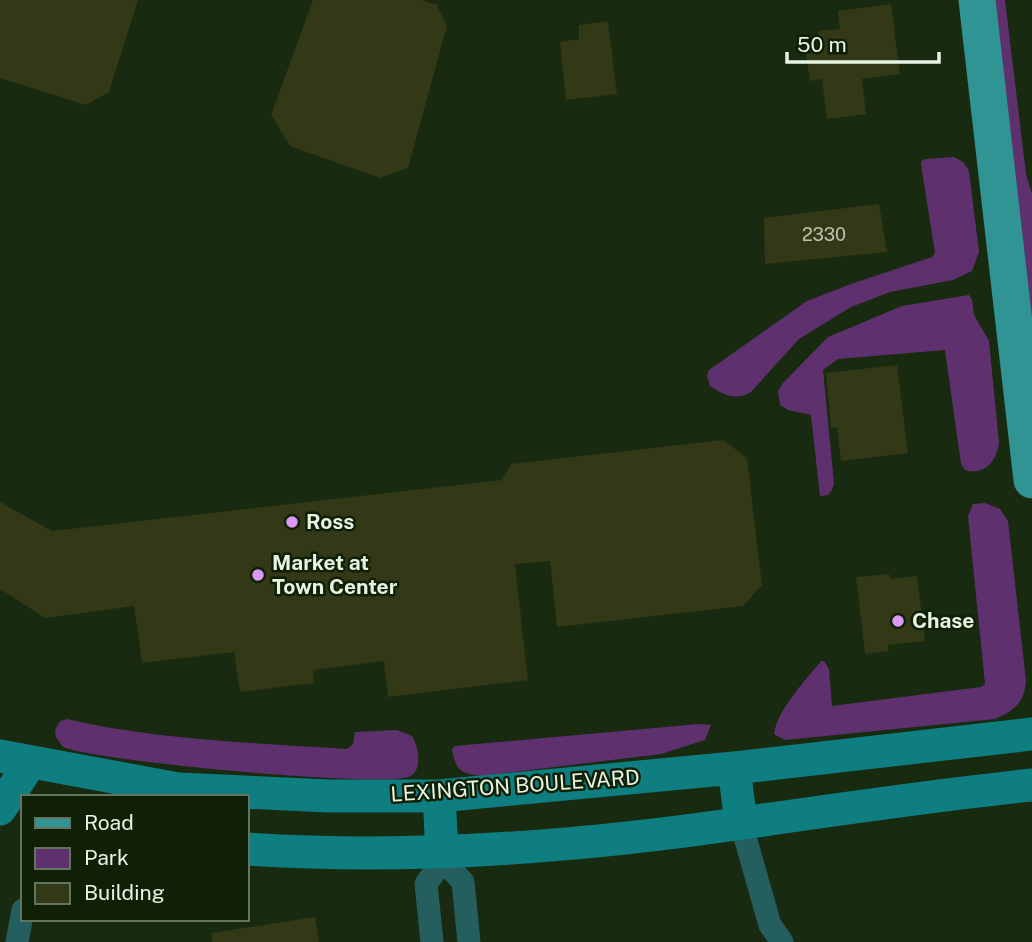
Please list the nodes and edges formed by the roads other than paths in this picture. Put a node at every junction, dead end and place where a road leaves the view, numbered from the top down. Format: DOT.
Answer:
graph roads {
  1 [pos="977,0"];
  2 [pos="1032,480"];
  3 [pos="1032,734"];
  4 [pos="15,759"];
  5 [pos="734,768"];
  6 [pos="1032,785"];
  7 [pos="439,796"];
  8 [pos="0,810"];
  9 [pos="21,816"];
  10 [pos="741,823"];
  11 [pos="248,849"];
  12 [pos="443,856"];
  13 [pos="21,921"];
  14 [pos="17,942"];
  15 [pos="432,942"];
  16 [pos="469,942"];
  17 [pos="782,942"];
  1 -- 2 [label="main road"];
  3 -- 5 [label="main road, LEXINGTON BOULEVARD"];
  4 -- 7 [label="main road, LEXINGTON BOULEVARD"];
  4 -- 8 [label="main road"];
  5 -- 7 [label="main road, LEXINGTON BOULEVARD"];
  5 -- 10 [label="main road"];
  6 -- 10 [label="main road"];
  7 -- 12 [label="main road"];
  8 -- 9 [label="main road"];
  10 -- 12 [label="main road"];
  10 -- 17 [label="street"];
  11 -- 12 [label="main road"];
  12 -- 15 [label="street"];
  12 -- 16 [label="street"];
  13 -- 14 [label="street"];
}
